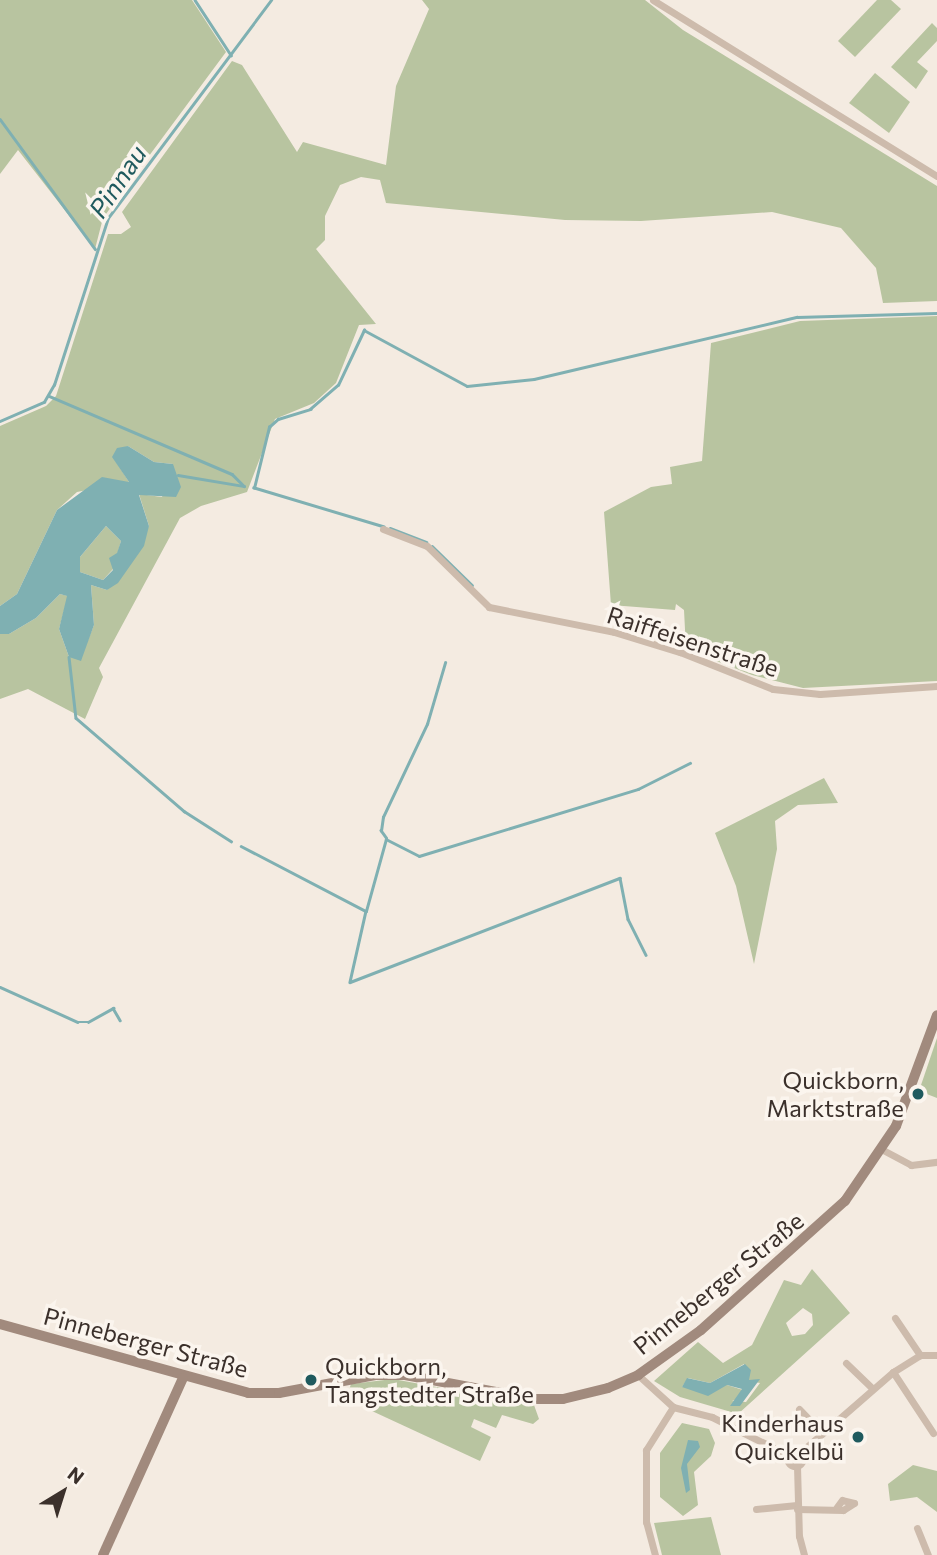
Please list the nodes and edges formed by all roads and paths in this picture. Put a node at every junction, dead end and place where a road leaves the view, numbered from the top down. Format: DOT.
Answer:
graph roads {
  1 [pos="653,0"];
  2 [pos="937,176"];
  3 [pos="383,529"];
  4 [pos="937,686"];
  5 [pos="937,1016"];
  6 [pos="883,1150"];
  7 [pos="937,1162"];
  8 [pos="895,1318"];
  9 [pos="0,1324"];
  10 [pos="920,1355"];
  11 [pos="937,1355"];
  12 [pos="846,1363"];
  13 [pos="892,1371"];
  14 [pos="638,1375"];
  15 [pos="183,1378"];
  16 [pos="871,1387"];
  17 [pos="673,1406"];
  18 [pos="799,1409"];
  19 [pos="820,1431"];
  20 [pos="933,1433"];
  21 [pos="801,1452"];
  22 [pos="788,1455"];
  23 [pos="797,1466"];
  24 [pos="797,1507"];
  25 [pos="837,1507"];
  26 [pos="756,1509"];
  27 [pos="917,1528"];
  28 [pos="103,1555"];
  29 [pos="655,1555"];
  30 [pos="804,1555"];
  31 [pos="928,1555"];
  1 -- 2 [label="street"];
  3 -- 4 [label="street, Raiffeisenstraße"];
  5 -- 6 [label="main road, Pinneberger Straße"];
  6 -- 7 [label="street"];
  6 -- 14 [label="main road, Pinneberger Straße"];
  8 -- 10 [label="street"];
  9 -- 15 [label="main road, Pinneberger Straße"];
  10 -- 11 [label="street"];
  10 -- 13 [label="street"];
  12 -- 16 [label="street"];
  13 -- 16 [label="street"];
  13 -- 20 [label="street"];
  14 -- 15 [label="main road, Pinneberger Straße"];
  14 -- 17 [label="street"];
  15 -- 28 [label="main road"];
  16 -- 19 [label="street"];
  17 -- 22 [label="street"];
  17 -- 29 [label="street"];
  18 -- 19 [label="street"];
  19 -- 21 [label="street"];
  21 -- 22 [label="street"];
  21 -- 23 [label="street"];
  22 -- 23 [label="street"];
  23 -- 24 [label="street"];
  24 -- 25 [label="street"];
  24 -- 26 [label="street"];
  24 -- 30 [label="street"];
  27 -- 31 [label="street"];
}
